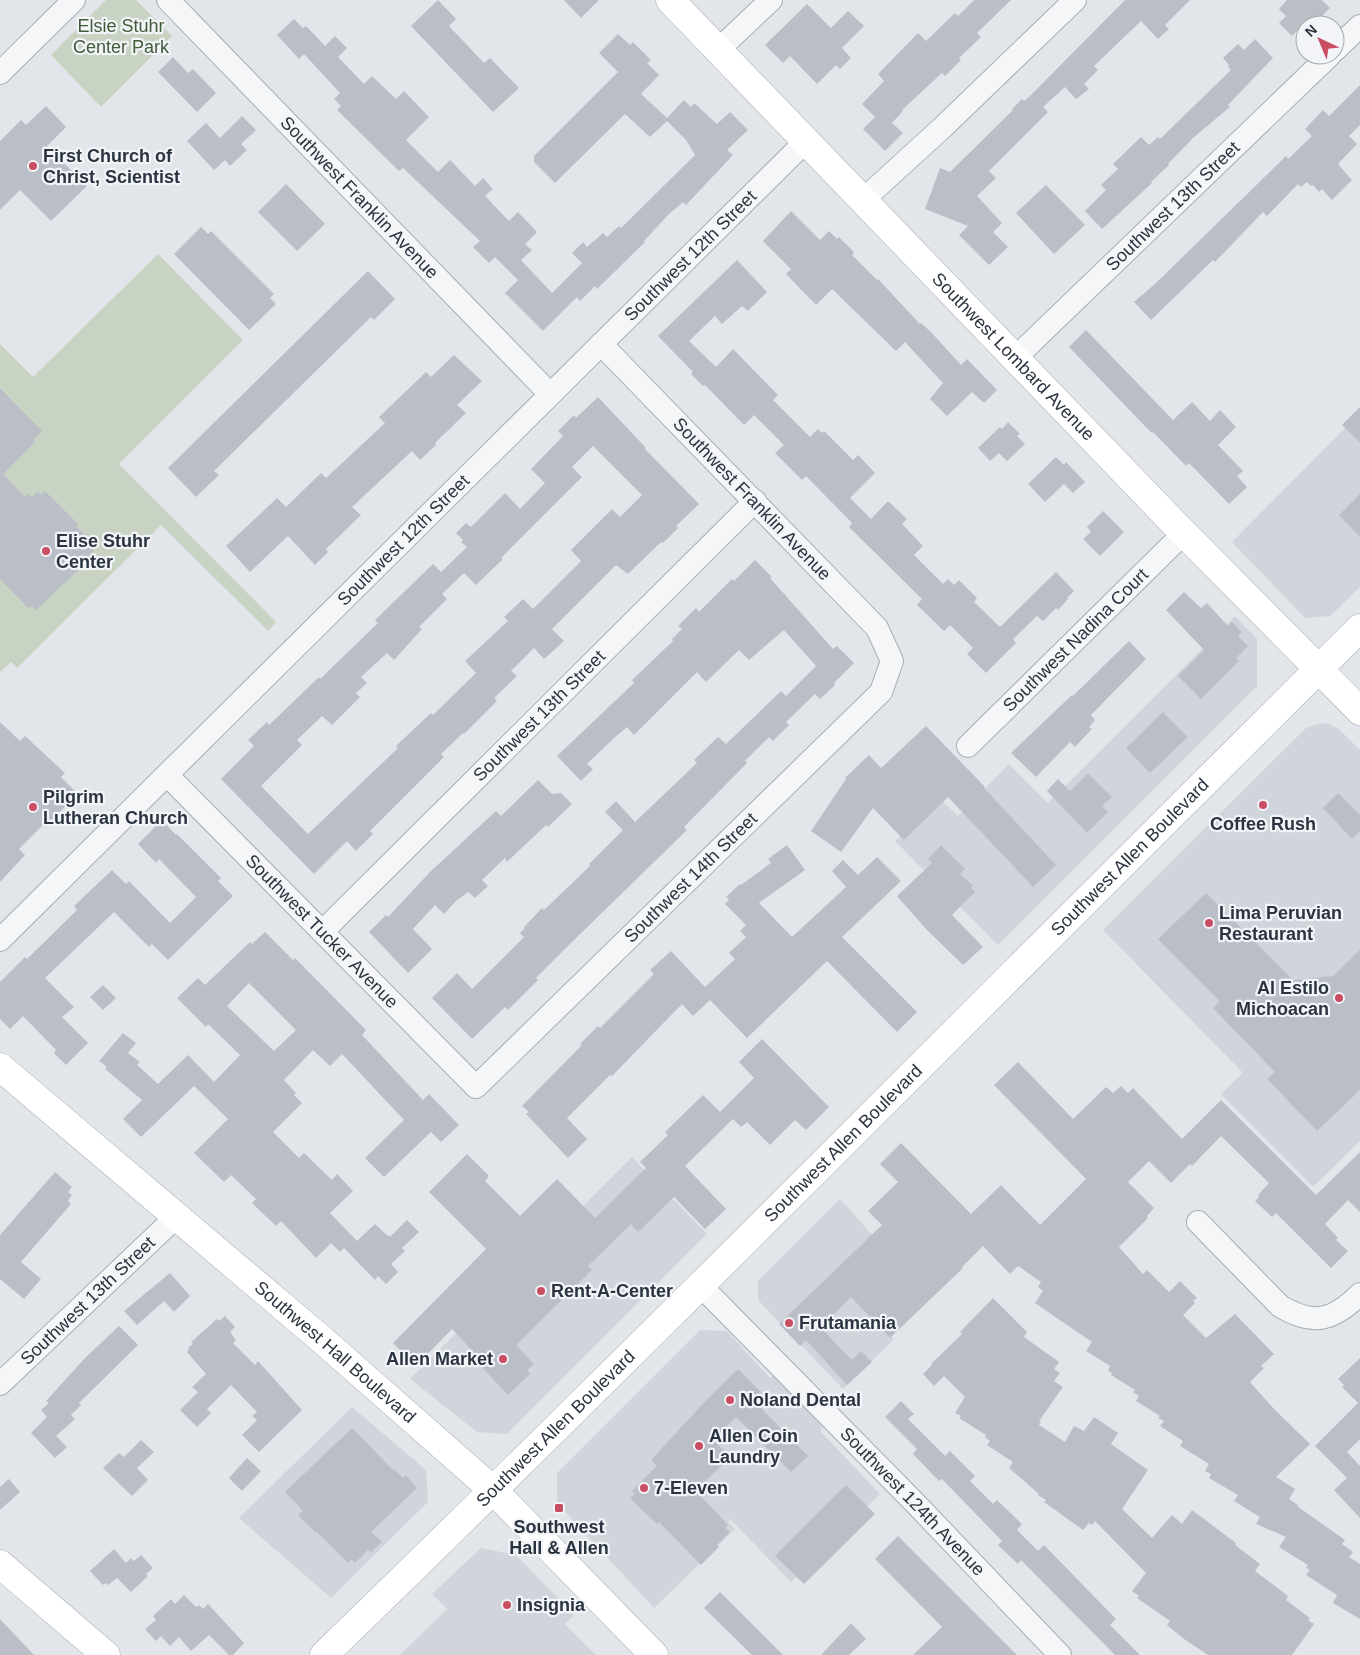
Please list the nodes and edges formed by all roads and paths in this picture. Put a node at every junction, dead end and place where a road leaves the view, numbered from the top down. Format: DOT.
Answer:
graph roads {
  1 [pos="74,0"];
  2 [pos="168,0"];
  3 [pos="670,0"];
  4 [pos="770,0"];
  5 [pos="1075,0"];
  6 [pos="1360,26"];
  7 [pos="1345,40"];
  8 [pos="718,50"];
  9 [pos="1320,65"];
  10 [pos="0,73"];
  11 [pos="806,141"];
  12 [pos="863,200"];
  13 [pos="601,344"];
  14 [pos="1015,358"];
  15 [pos="550,394"];
  16 [pos="755,501"];
  17 [pos="1184,533"];
  18 [pos="1360,628"];
  19 [pos="892,661"];
  20 [pos="1319,669"];
  21 [pos="1360,711"];
  22 [pos="968,746"];
  23 [pos="167,775"];
  24 [pos="324,931"];
  25 [pos="0,940"];
  26 [pos="0,1066"];
  27 [pos="476,1087"];
  28 [pos="176,1218"];
  29 [pos="1198,1222"];
  30 [pos="701,1286"];
  31 [pos="1360,1294"];
  32 [pos="0,1384"];
  33 [pos="494,1491"];
  34 [pos="0,1564"];
  35 [pos="106,1655"];
  36 [pos="324,1655"];
  37 [pos="654,1655"];
  38 [pos="1060,1655"];
  1 -- 10 [label="street"];
  2 -- 15 [label="street, Southwest Franklin Avenue"];
  3 -- 8 [label="main road, Southwest Lombard Avenue"];
  4 -- 8 [label="street"];
  5 -- 12 [label="street"];
  6 -- 7 [label="street"];
  8 -- 11 [label="main road, Southwest Lombard Avenue"];
  9 -- 14 [label="street, Southwest 13th Street"];
  11 -- 12 [label="main road, Southwest Lombard Avenue"];
  11 -- 13 [label="street, Southwest 12th Street"];
  12 -- 14 [label="main road, Southwest Lombard Avenue"];
  13 -- 15 [label="street, Southwest 12th Street"];
  13 -- 16 [label="street, Southwest Franklin Avenue"];
  14 -- 17 [label="main road, Southwest Lombard Avenue"];
  15 -- 23 [label="street, Southwest 12th Street"];
  16 -- 19 [label="street, Southwest Franklin Avenue"];
  16 -- 24 [label="street, Southwest 13th Street"];
  17 -- 20 [label="main road, Southwest Lombard Avenue"];
  17 -- 22 [label="street, Southwest Nadina Court"];
  18 -- 20 [label="main road, Southwest Allen Boulevard"];
  19 -- 27 [label="street, Southwest 14th Street"];
  20 -- 21 [label="main road, Southwest Lombard Avenue"];
  20 -- 30 [label="main road, Southwest Allen Boulevard"];
  23 -- 24 [label="street, Southwest Tucker Avenue"];
  23 -- 25 [label="street, Southwest 12th Street"];
  24 -- 27 [label="street, Southwest Tucker Avenue"];
  26 -- 28 [label="main road, Southwest Hall Boulevard"];
  28 -- 32 [label="street, Southwest 13th Street"];
  28 -- 33 [label="main road, Southwest Hall Boulevard"];
  29 -- 31 [label="street"];
  30 -- 33 [label="main road, Southwest Allen Boulevard"];
  30 -- 38 [label="street, Southwest 124th Avenue"];
  33 -- 36 [label="main road, Southwest Allen Boulevard"];
  33 -- 37 [label="main road, Southwest Hall Boulevard"];
  34 -- 35 [label="main road"];
}
